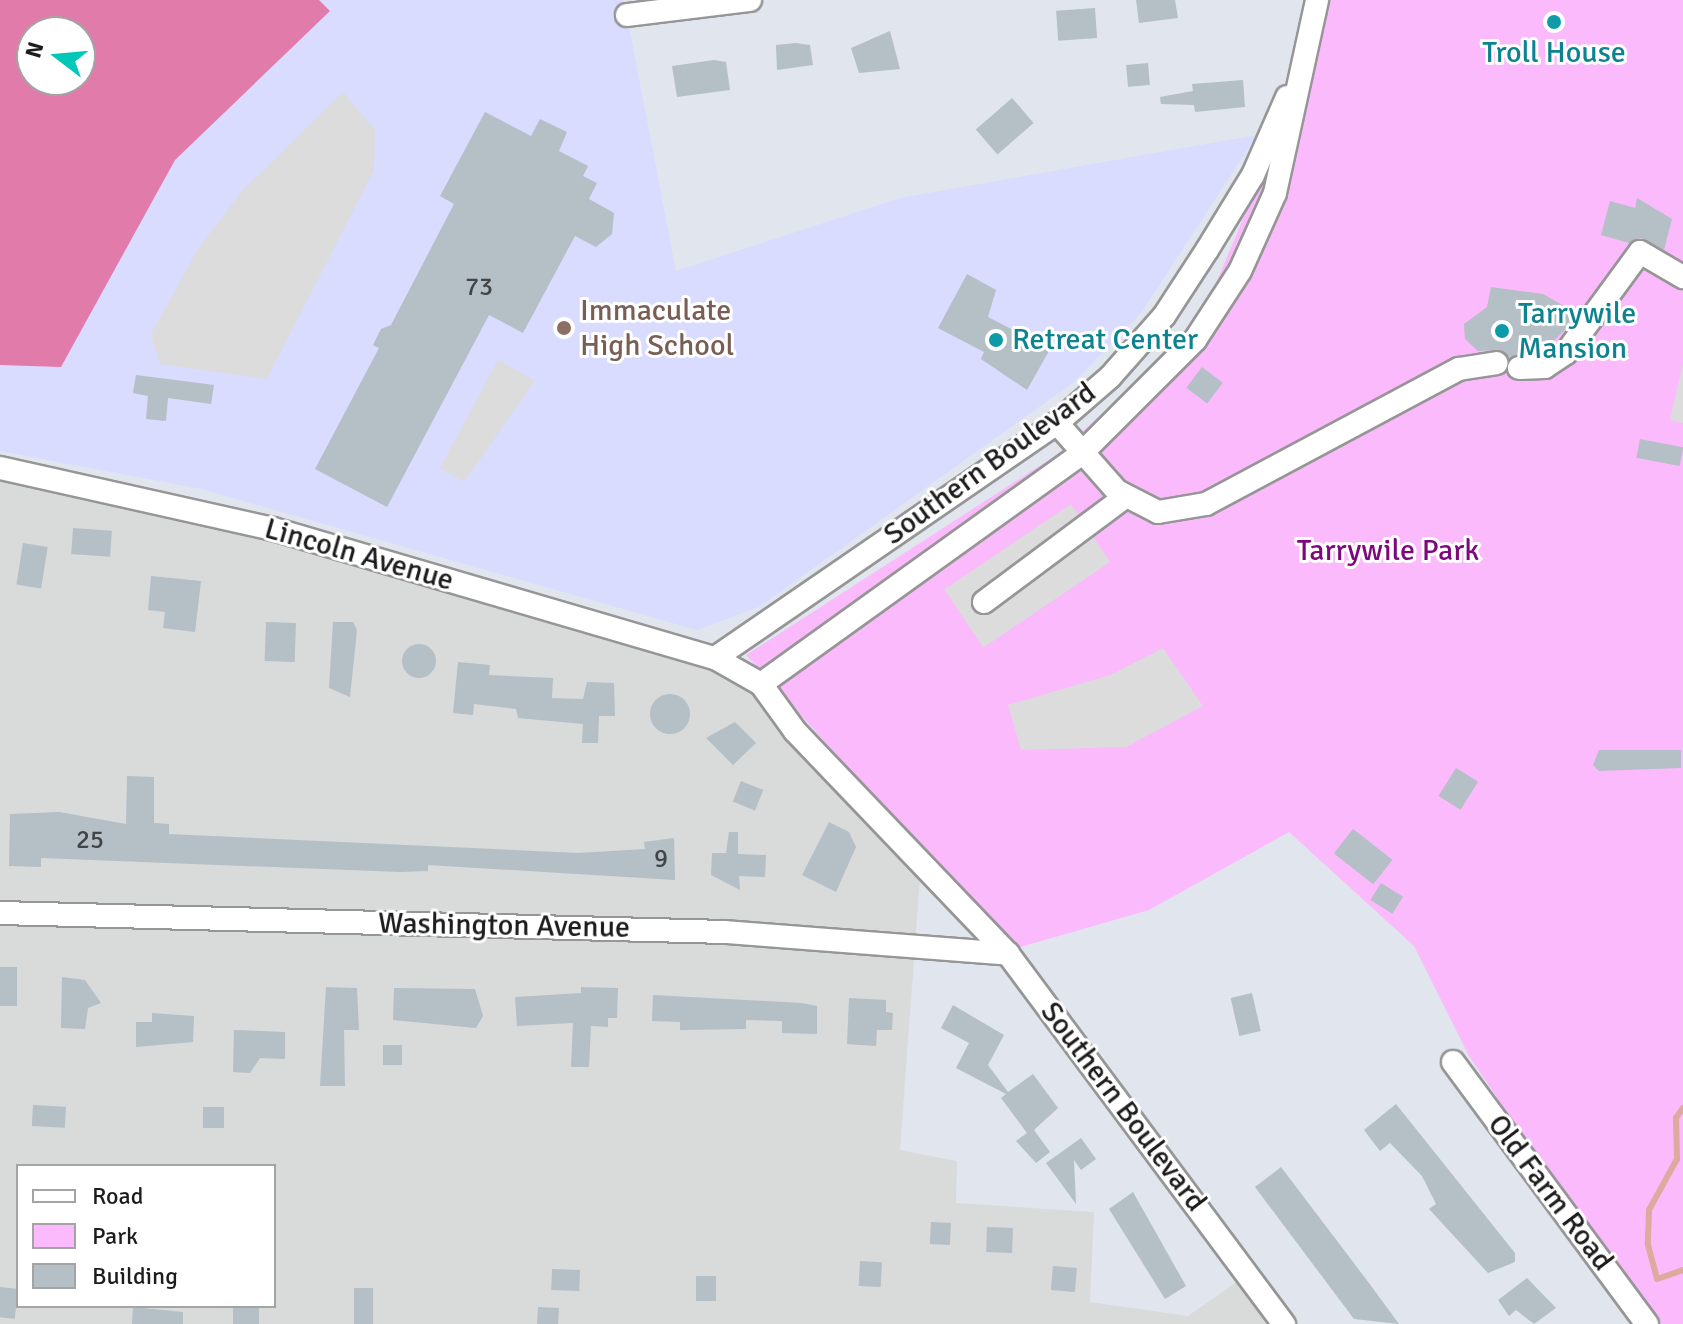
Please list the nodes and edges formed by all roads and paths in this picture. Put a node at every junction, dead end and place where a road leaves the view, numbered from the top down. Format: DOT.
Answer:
graph roads {
  1 [pos="750,0"];
  2 [pos="1317,0"];
  3 [pos="627,15"];
  4 [pos="1308,49"];
  5 [pos="1683,277"];
  6 [pos="1057,423"];
  7 [pos="1081,454"];
  8 [pos="0,468"];
  9 [pos="1126,496"];
  10 [pos="984,602"];
  11 [pos="715,658"];
  12 [pos="761,684"];
  13 [pos="0,913"];
  14 [pos="1008,954"];
  15 [pos="1453,1062"];
  16 [pos="1284,1324"];
  17 [pos="1647,1324"];
  1 -- 3 [label="street"];
  2 -- 4 [label="street, Southern Boulevard"];
  4 -- 6 [label="street, Southern Boulevard"];
  4 -- 7 [label="street, Southern Boulevard"];
  5 -- 9 [label="street"];
  6 -- 7 [label="street"];
  6 -- 11 [label="street, Southern Boulevard"];
  7 -- 9 [label="street"];
  7 -- 12 [label="street, Southern Boulevard"];
  8 -- 11 [label="street, Lincoln Avenue"];
  9 -- 10 [label="street"];
  11 -- 12 [label="street, Southern Boulevard"];
  12 -- 14 [label="street, Southern Boulevard"];
  13 -- 14 [label="street, Washington Avenue"];
  14 -- 16 [label="street, Southern Boulevard"];
  15 -- 17 [label="street, Old Farm Road"];
}
